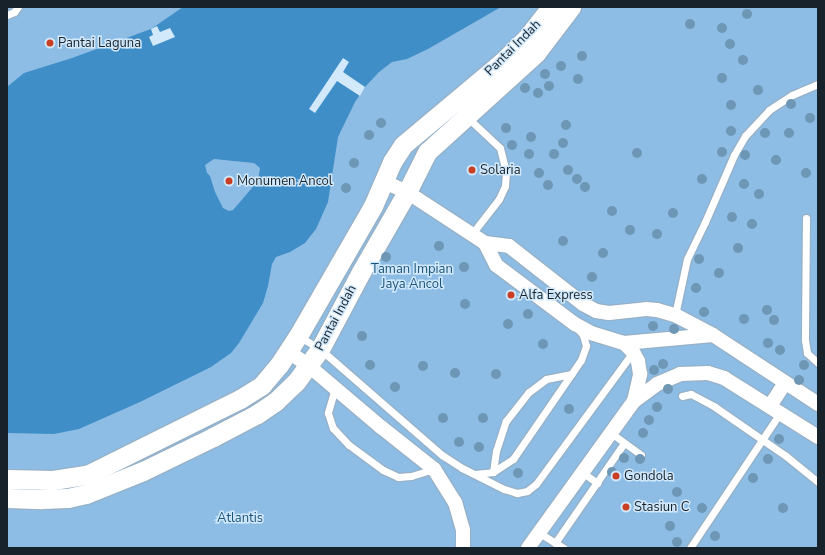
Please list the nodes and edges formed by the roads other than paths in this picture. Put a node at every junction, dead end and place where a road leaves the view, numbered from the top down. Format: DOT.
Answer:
graph roads {
  1 [pos="18,7"];
  2 [pos="551,7"];
  3 [pos="571,7"];
  4 [pos="7,15"];
  5 [pos="818,84"];
  6 [pos="465,115"];
  7 [pos="384,182"];
  8 [pos="407,192"];
  9 [pos="806,218"];
  10 [pos="471,236"];
  11 [pos="485,243"];
  12 [pos="675,315"];
  13 [pos="575,324"];
  14 [pos="713,335"];
  15 [pos="293,343"];
  16 [pos="629,347"];
  17 [pos="320,350"];
  18 [pos="818,363"];
  19 [pos="309,366"];
  20 [pos="572,374"];
  21 [pos="785,383"];
  22 [pos="262,385"];
  23 [pos="335,388"];
  24 [pos="682,396"];
  25 [pos="634,401"];
  26 [pos="274,402"];
  27 [pos="818,404"];
  28 [pos="775,410"];
  29 [pos="611,433"];
  30 [pos="818,437"];
  31 [pos="763,440"];
  32 [pos="624,443"];
  33 [pos="641,454"];
  34 [pos="434,469"];
  35 [pos="493,472"];
  36 [pos="582,472"];
  37 [pos="475,474"];
  38 [pos="7,479"];
  39 [pos="818,482"];
  40 [pos="597,483"];
  41 [pos="7,498"];
  42 [pos="538,532"];
  43 [pos="555,543"];
  44 [pos="463,548"];
  45 [pos="528,548"];
  46 [pos="564,548"];
  47 [pos="690,548"];
  1 -- 4 [label="lane"];
  2 -- 7 [label="street, Pantai Indah"];
  3 -- 6 [label="street, Pantai Indah"];
  5 -- 12 [label="lane"];
  6 -- 8 [label="street, Pantai Indah"];
  6 -- 10 [label="lane"];
  7 -- 8 [label="street"];
  7 -- 15 [label="street, Pantai Indah"];
  8 -- 10 [label="street"];
  8 -- 17 [label="street, Pantai Indah"];
  9 -- 18 [label="lane"];
  10 -- 11 [label="street"];
  11 -- 12 [label="street"];
  11 -- 13 [label="street"];
  12 -- 14 [label="street"];
  13 -- 16 [label="street"];
  13 -- 20 [label="lane"];
  14 -- 16 [label="street"];
  14 -- 21 [label="street"];
  15 -- 17 [label="lane"];
  15 -- 19 [label="street"];
  15 -- 22 [label="street, Pantai Indah"];
  16 -- 25 [label="street"];
  16 -- 37 [label="lane"];
  17 -- 19 [label="street, Pantai Indah"];
  17 -- 37 [label="lane"];
  19 -- 23 [label="street"];
  19 -- 26 [label="street, Pantai Indah"];
  20 -- 35 [label="lane"];
  20 -- 35 [label="lane"];
  21 -- 27 [label="street"];
  21 -- 28 [label="street"];
  22 -- 26 [label="street"];
  22 -- 38 [label="street, Pantai Indah"];
  23 -- 34 [label="street"];
  23 -- 34 [label="lane"];
  24 -- 31 [label="lane"];
  25 -- 28 [label="street"];
  25 -- 29 [label="street"];
  26 -- 41 [label="street, Pantai Indah"];
  28 -- 30 [label="street"];
  28 -- 31 [label="lane"];
  29 -- 32 [label="lane"];
  29 -- 36 [label="street"];
  31 -- 39 [label="lane"];
  31 -- 47 [label="lane"];
  32 -- 33 [label="lane"];
  32 -- 40 [label="lane"];
  34 -- 44 [label="street"];
  35 -- 37 [label="lane"];
  36 -- 40 [label="lane"];
  36 -- 42 [label="street"];
  40 -- 43 [label="lane"];
  42 -- 43 [label="lane"];
  42 -- 45 [label="street"];
  43 -- 46 [label="lane"];
}
